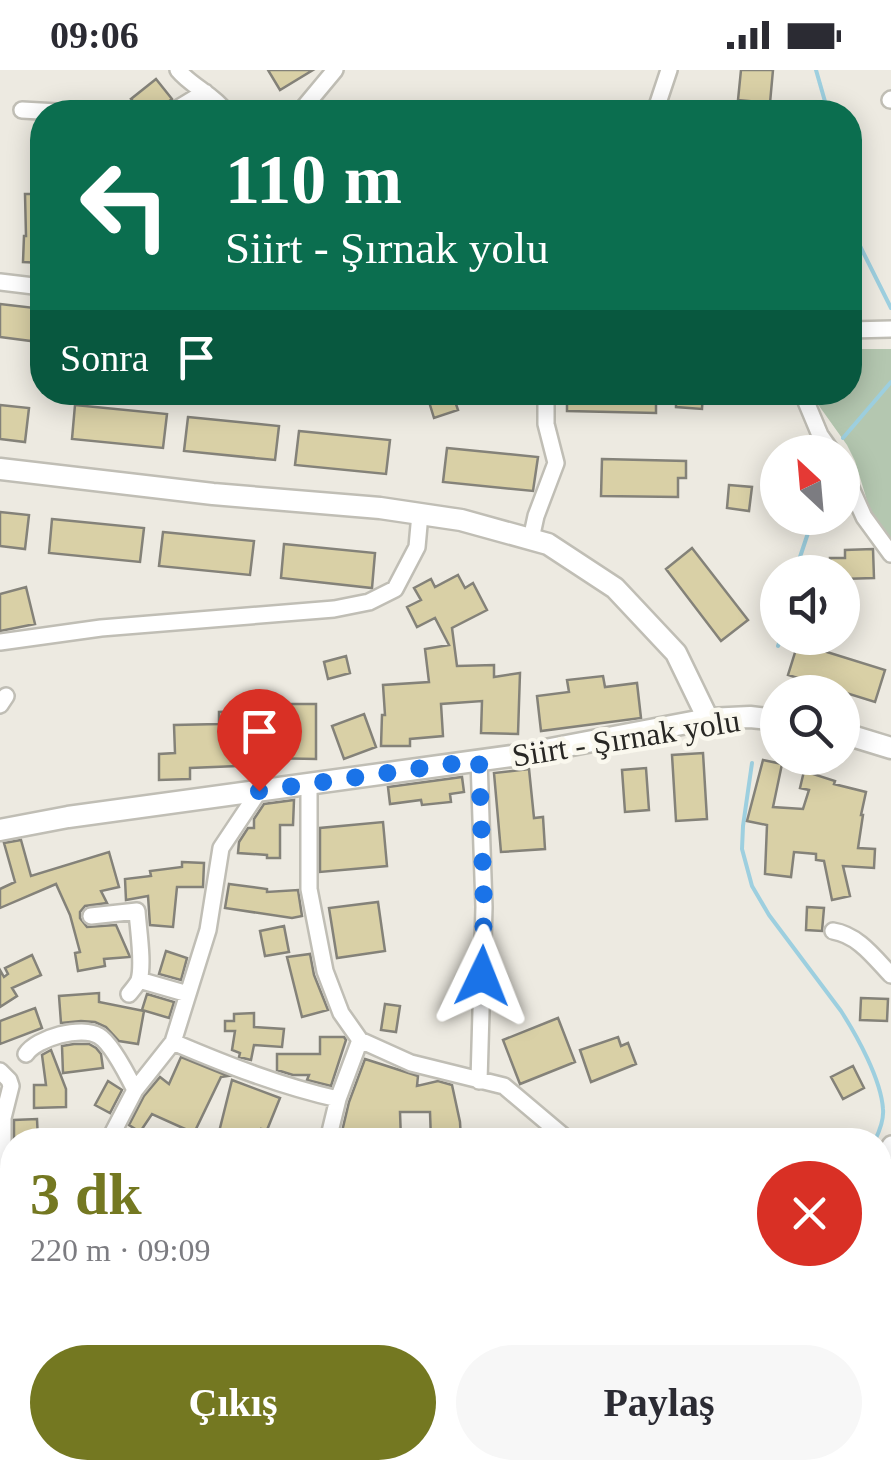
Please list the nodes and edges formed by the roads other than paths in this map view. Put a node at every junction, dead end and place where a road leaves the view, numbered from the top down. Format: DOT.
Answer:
graph roads {
  1 [pos="178,70"];
  2 [pos="335,70"];
  3 [pos="669,70"];
  4 [pos="205,92"];
  5 [pos="192,100"];
  6 [pos="217,100"];
  7 [pos="312,100"];
  8 [pos="659,100"];
  9 [pos="22,110"];
  10 [pos="30,110"];
  11 [pos="0,282"];
  12 [pos="30,286"];
  13 [pos="862,330"];
  14 [pos="891,330"];
  15 [pos="546,405"];
  16 [pos="808,405"];
  17 [pos="821,435"];
  18 [pos="0,470"];
  19 [pos="860,508"];
  20 [pos="420,514"];
  21 [pos="531,540"];
  22 [pos="891,554"];
  23 [pos="0,642"];
  24 [pos="760,718"];
  25 [pos="708,719"];
  26 [pos="860,739"];
  27 [pos="891,748"];
  28 [pos="479,760"];
  29 [pos="309,784"];
  30 [pos="259,791"];
  31 [pos="0,830"];
  32 [pos="91,916"];
  33 [pos="833,932"];
  34 [pos="891,975"];
  35 [pos="188,994"];
  36 [pos="360,1040"];
  37 [pos="173,1042"];
  38 [pos="26,1054"];
  39 [pos="0,1071"];
  40 [pos="479,1081"];
  41 [pos="135,1090"];
  42 [pos="338,1099"];
  43 [pos="3,1128"];
  44 [pos="116,1128"];
  45 [pos="331,1128"];
  46 [pos="554,1128"];
  1 -- 4 [label="street"];
  2 -- 7 [label="street"];
  3 -- 8 [label="street"];
  4 -- 5 [label="street"];
  4 -- 6 [label="street"];
  9 -- 10 [label="street"];
  11 -- 12 [label="street"];
  13 -- 14 [label="street"];
  15 -- 21 [label="street"];
  16 -- 17 [label="street"];
  18 -- 20 [label="street"];
  19 -- 22 [label="street"];
  20 -- 21 [label="street"];
  20 -- 23 [label="street"];
  21 -- 25 [label="street"];
  24 -- 25 [label="street, Siirt - Şırnak yolu"];
  25 -- 28 [label="street, Siirt - Şırnak yolu"];
  26 -- 27 [label="street"];
  28 -- 29 [label="street, Siirt - Şırnak yolu"];
  28 -- 40 [label="street"];
  29 -- 30 [label="street, Siirt - Şırnak yolu"];
  29 -- 36 [label="street"];
  30 -- 31 [label="street, Siirt - Şırnak yolu"];
  30 -- 35 [label="street"];
  32 -- 35 [label="street"];
  33 -- 34 [label="street"];
  35 -- 37 [label="street"];
  36 -- 40 [label="street"];
  36 -- 42 [label="street"];
  37 -- 41 [label="street"];
  37 -- 42 [label="street"];
  38 -- 41 [label="street"];
  39 -- 43 [label="street"];
  40 -- 46 [label="street"];
  41 -- 44 [label="street"];
  42 -- 45 [label="street"];
}
